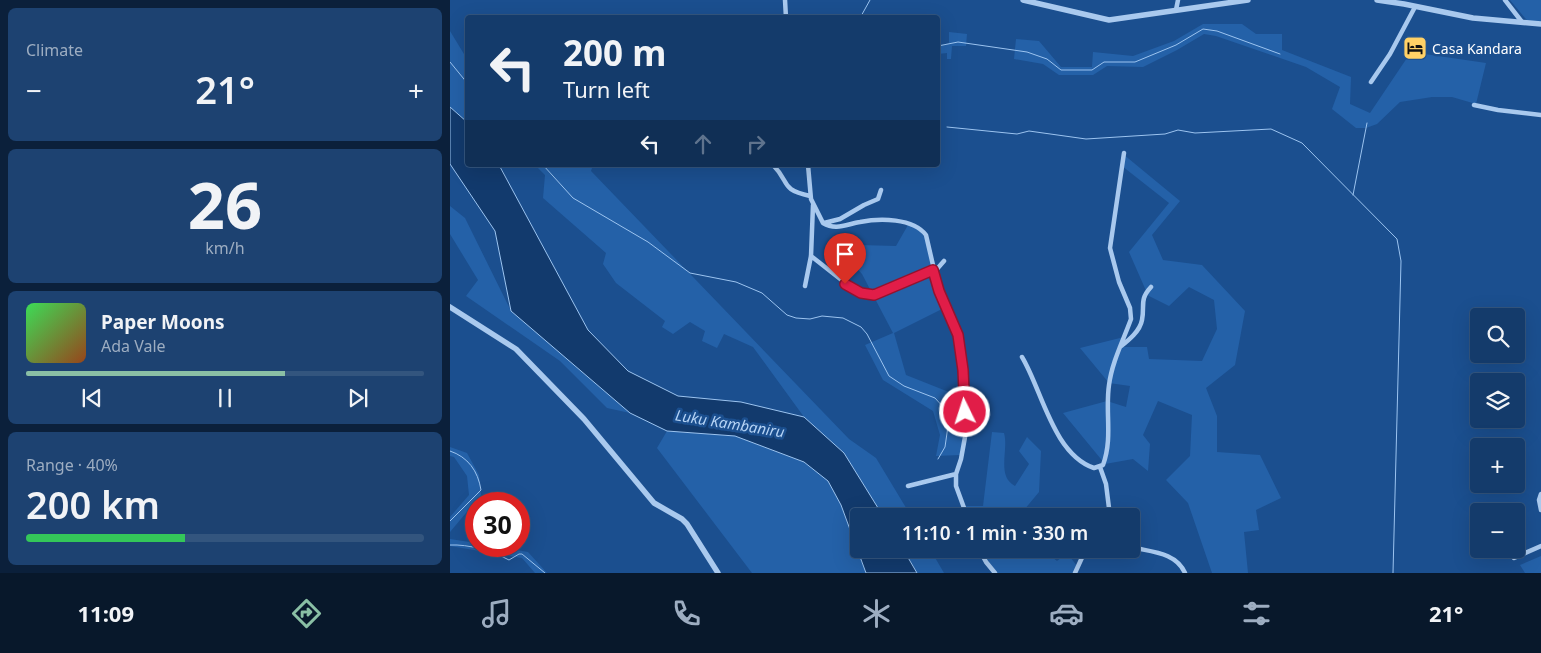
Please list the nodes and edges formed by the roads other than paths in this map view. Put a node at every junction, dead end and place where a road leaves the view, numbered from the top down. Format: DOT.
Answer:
graph roads {
  1 [pos="785,0"];
  2 [pos="1023,0"];
  3 [pos="1178,0"];
  4 [pos="1248,0"];
  5 [pos="1376,0"];
  6 [pos="1505,0"];
  7 [pos="1403,2"];
  8 [pos="1415,7"];
  9 [pos="1176,10"];
  10 [pos="786,15"];
  11 [pos="1522,22"];
  12 [pos="1541,24"];
  13 [pos="1371,82"];
  14 [pos="1474,105"];
  15 [pos="1541,115"];
  16 [pos="1124,154"];
  17 [pos="775,167"];
  18 [pos="808,167"];
  19 [pos="880,190"];
  20 [pos="810,196"];
  21 [pos="813,204"];
  22 [pos="823,223"];
  23 [pos="811,256"];
  24 [pos="944,261"];
  25 [pos="933,270"];
  26 [pos="805,286"];
  27 [pos="1151,287"];
  28 [pos="450,307"];
  29 [pos="1120,348"];
  30 [pos="1022,357"];
  31 [pos="1100,467"];
  32 [pos="956,474"];
  33 [pos="908,486"];
  34 [pos="1541,494"];
  35 [pos="964,508"];
  36 [pos="1109,508"];
  37 [pos="1541,510"];
  38 [pos="1541,546"];
  39 [pos="1140,549"];
  40 [pos="1525,553"];
  41 [pos="984,558"];
  42 [pos="1082,558"];
  43 [pos="718,573"];
  44 [pos="995,573"];
  45 [pos="1075,573"];
  46 [pos="1185,573"];
  1 -- 10 [label="street"];
  2 -- 9 [label="street"];
  3 -- 9 [label="street"];
  4 -- 9 [label="street"];
  5 -- 7 [label="street"];
  6 -- 11 [label="street"];
  7 -- 8 [label="street"];
  8 -- 11 [label="street"];
  8 -- 13 [label="street"];
  11 -- 12 [label="street"];
  14 -- 15 [label="street"];
  16 -- 29 [label="street"];
  17 -- 20 [label="street"];
  18 -- 20 [label="street"];
  19 -- 22 [label="street"];
  20 -- 21 [label="street"];
  21 -- 22 [label="street"];
  21 -- 23 [label="street"];
  22 -- 25 [label="street"];
  23 -- 25 [label="street"];
  23 -- 26 [label="street"];
  24 -- 25 [label="street"];
  25 -- 32 [label="street"];
  27 -- 29 [label="street"];
  28 -- 43 [label="street"];
  29 -- 31 [label="street"];
  30 -- 31 [label="street"];
  31 -- 36 [label="street"];
  32 -- 33 [label="street"];
  32 -- 35 [label="street"];
  34 -- 37 [label="street"];
  38 -- 40 [label="street"];
  39 -- 46 [label="street"];
  41 -- 44 [label="street"];
  42 -- 45 [label="street"];
}
